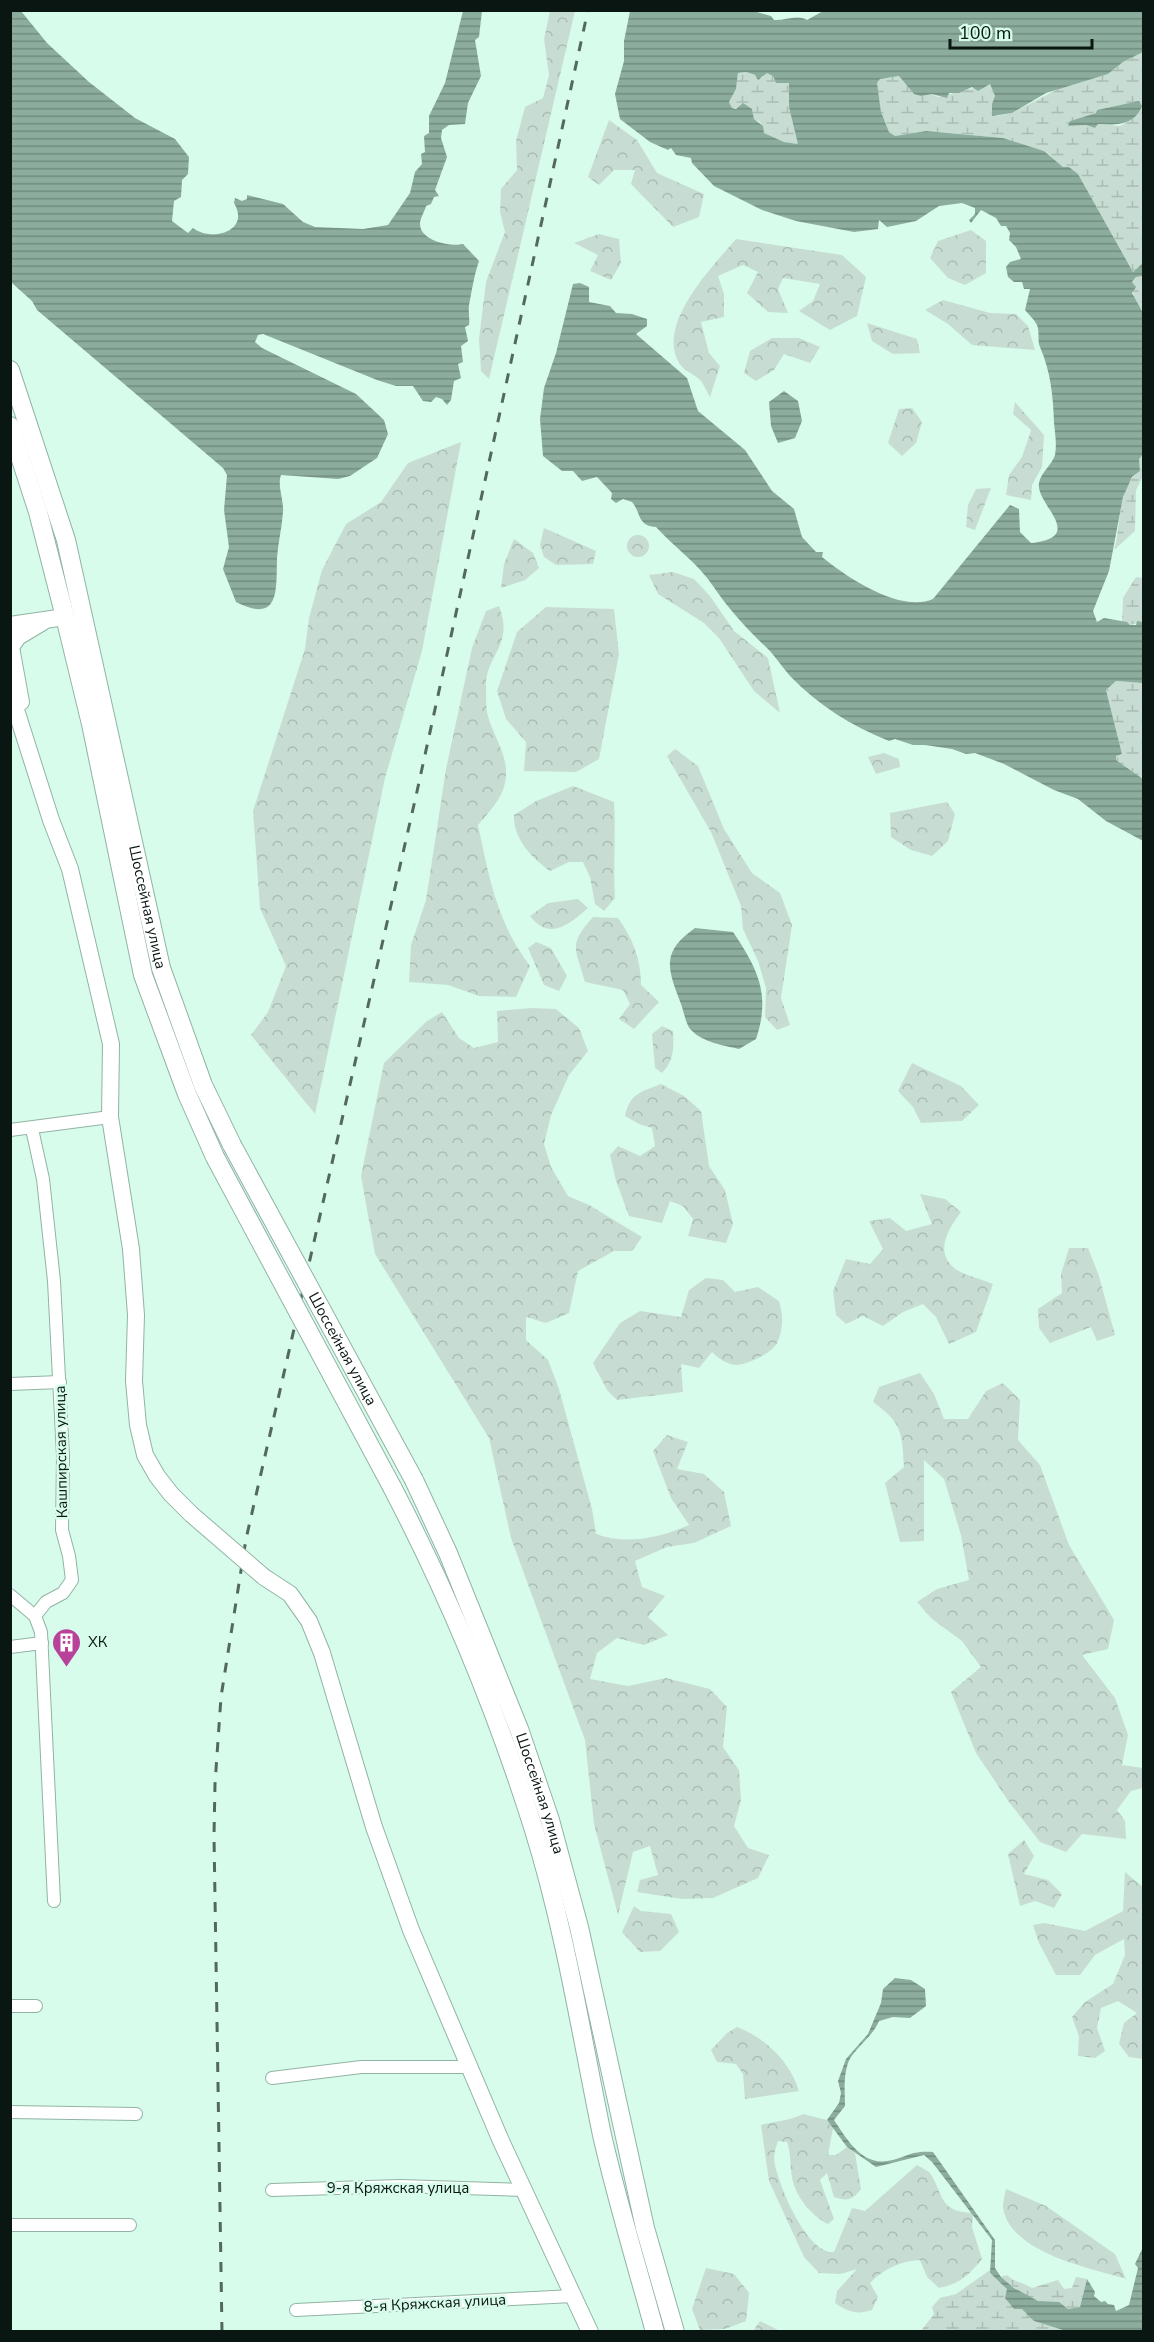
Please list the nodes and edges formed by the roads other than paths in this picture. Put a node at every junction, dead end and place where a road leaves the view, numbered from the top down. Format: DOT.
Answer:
graph roads {
  1 [pos="10,370"];
  2 [pos="10,426"];
  3 [pos="84,613"];
  4 [pos="65,617"];
  5 [pos="43,622"];
  6 [pos="10,625"];
  7 [pos="10,691"];
  8 [pos="23,732"];
  9 [pos="110,1117"];
  10 [pos="32,1129"];
  11 [pos="10,1130"];
  12 [pos="60,1382"];
  13 [pos="10,1384"];
  14 [pos="10,1595"];
  15 [pos="35,1616"];
  16 [pos="42,1643"];
  17 [pos="10,1647"];
  18 [pos="54,1901"];
  19 [pos="10,2006"];
  20 [pos="36,2006"];
  21 [pos="469,2067"];
  22 [pos="272,2078"];
  23 [pos="10,2112"];
  24 [pos="136,2114"];
  25 [pos="273,2190"];
  26 [pos="524,2190"];
  27 [pos="10,2225"];
  28 [pos="130,2225"];
  29 [pos="573,2296"];
  30 [pos="296,2310"];
  31 [pos="590,2331"];
  32 [pos="655,2331"];
  33 [pos="675,2331"];
  1 -- 3 [label="main road, Шоссейная улица"];
  2 -- 4 [label="main road, Шоссейная улица"];
  3 -- 4 [label="main road"];
  3 -- 33 [label="main road, Шоссейная улица, bridge"];
  4 -- 5 [label="main road"];
  4 -- 32 [label="main road, Шоссейная улица, bridge"];
  5 -- 6 [label="main road"];
  5 -- 8 [label="main road"];
  7 -- 8 [label="main road"];
  8 -- 9 [label="main road"];
  9 -- 10 [label="street"];
  9 -- 21 [label="main road, bridge"];
  10 -- 11 [label="street"];
  10 -- 12 [label="street, Кашпирская улица"];
  12 -- 13 [label="street"];
  12 -- 15 [label="street, Кашпирская улица"];
  14 -- 15 [label="street"];
  15 -- 16 [label="street"];
  16 -- 17 [label="street"];
  16 -- 18 [label="street"];
  19 -- 20 [label="street"];
  21 -- 22 [label="street"];
  21 -- 26 [label="main road"];
  23 -- 24 [label="street"];
  25 -- 26 [label="street, 9-я Кряжская улица"];
  26 -- 29 [label="main road"];
  27 -- 28 [label="street"];
  29 -- 30 [label="street, 8-я Кряжская улица"];
  29 -- 31 [label="main road"];
}
